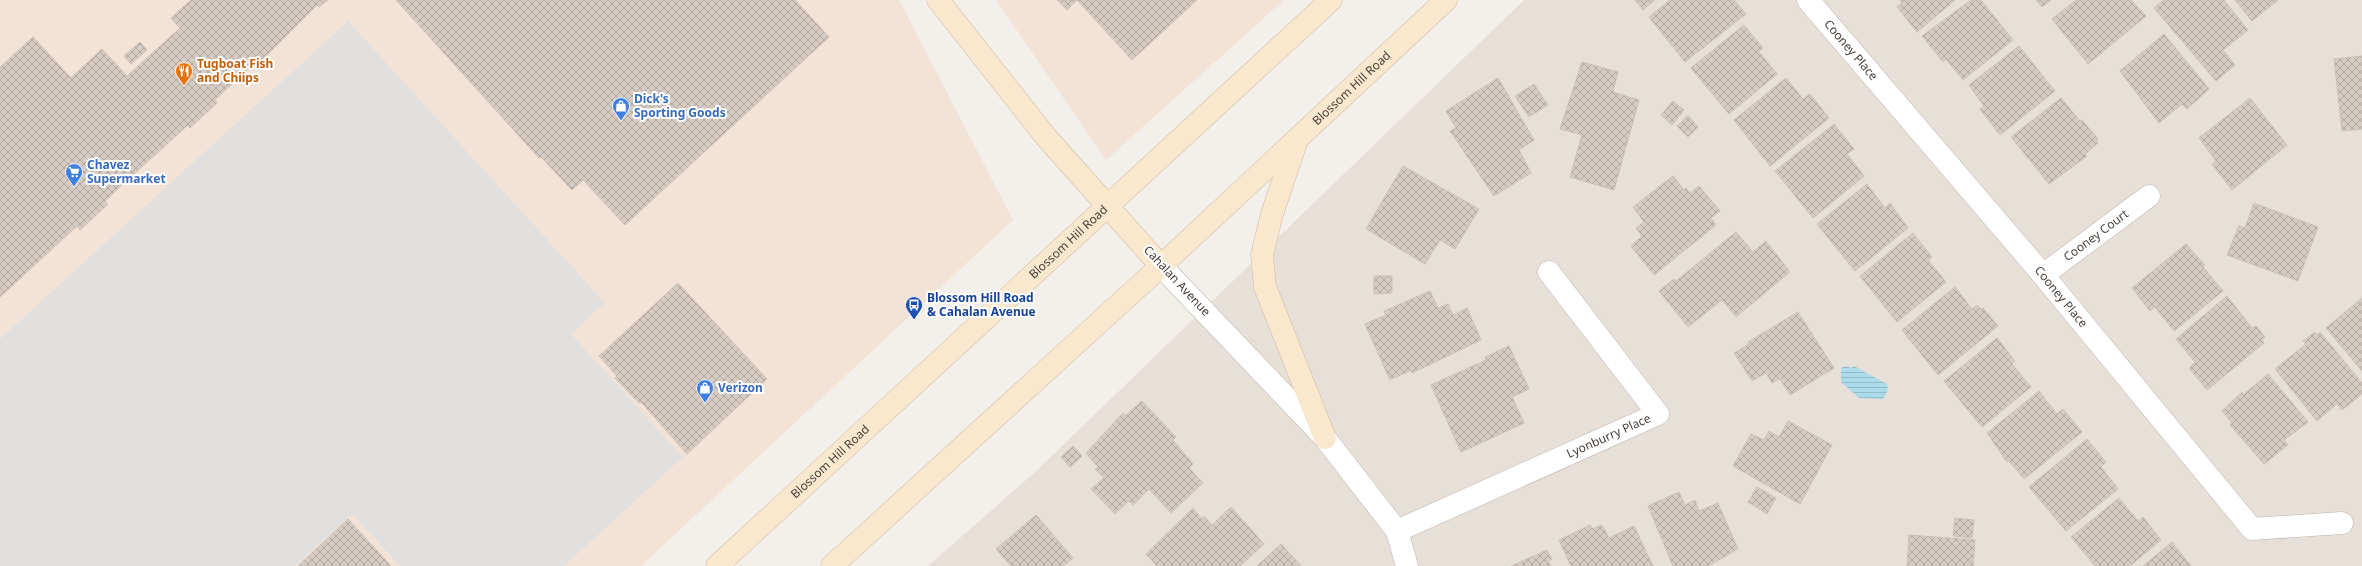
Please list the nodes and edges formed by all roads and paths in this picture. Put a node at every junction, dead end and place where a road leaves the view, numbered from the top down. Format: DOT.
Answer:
graph roads {
  1 [pos="938,0"];
  2 [pos="1331,0"];
  3 [pos="1446,0"];
  4 [pos="1808,0"];
  5 [pos="1298,137"];
  6 [pos="2149,196"];
  7 [pos="1108,206"];
  8 [pos="1161,266"];
  9 [pos="1549,272"];
  10 [pos="2044,276"];
  11 [pos="1325,438"];
  12 [pos="2342,523"];
  13 [pos="1397,531"];
  14 [pos="717,566"];
  15 [pos="832,566"];
  16 [pos="1407,566"];
  1 -- 7 [label="main road, Cahalan Avenue"];
  2 -- 7 [label="main road, Blossom Hill Road"];
  3 -- 5 [label="main road, Blossom Hill Road"];
  4 -- 10 [label="street, Cooney Place"];
  5 -- 8 [label="main road, Blossom Hill Road"];
  5 -- 11 [label="main road"];
  6 -- 10 [label="street, Cooney Court"];
  7 -- 8 [label="main road, Cahalan Avenue"];
  7 -- 14 [label="main road, Blossom Hill Road"];
  8 -- 11 [label="street, Cahalan Avenue"];
  8 -- 15 [label="main road, Blossom Hill Road"];
  9 -- 13 [label="street, Lyonburry Place"];
  10 -- 12 [label="street, Cooney Place"];
  11 -- 13 [label="street, Cahalan Avenue"];
  13 -- 16 [label="street, Cahalan Avenue"];
}
